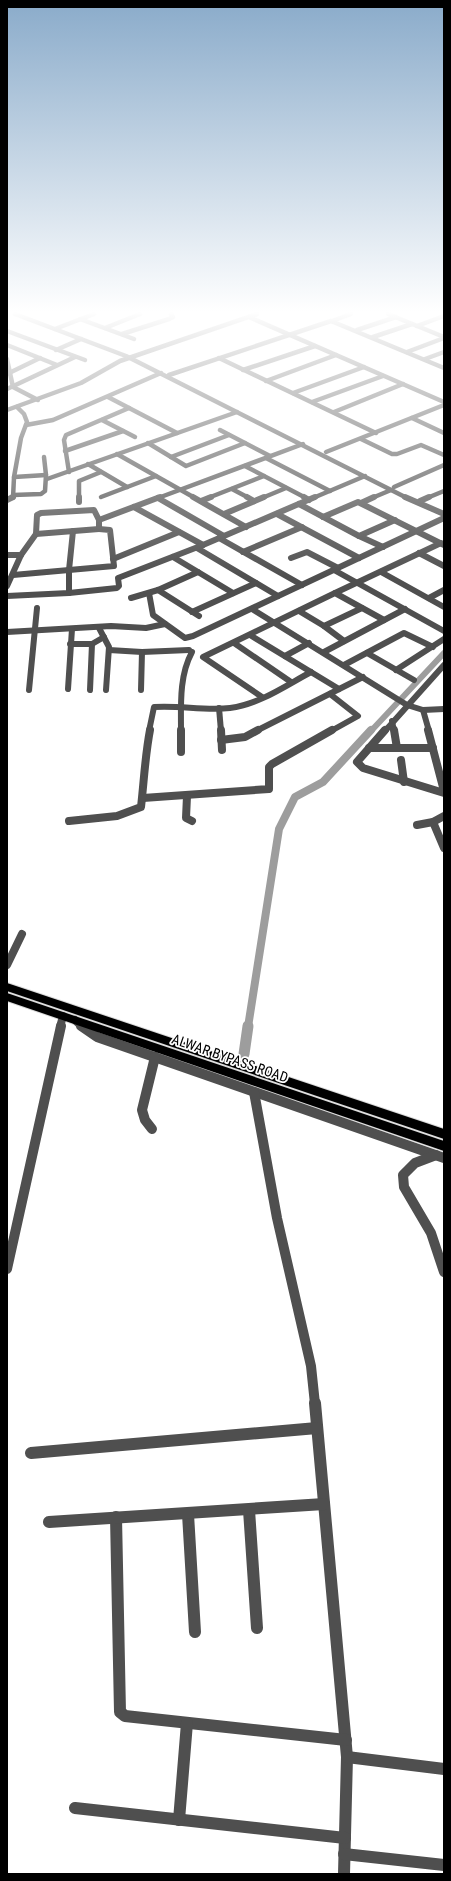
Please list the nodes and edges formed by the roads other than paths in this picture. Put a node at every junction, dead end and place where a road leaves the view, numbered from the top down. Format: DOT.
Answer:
graph roads {
  1 [pos="33,402"];
  2 [pos="97,402"];
  3 [pos="117,402"];
  4 [pos="217,402"];
  5 [pos="224,402"];
  6 [pos="312,402"];
  7 [pos="359,402"];
  8 [pos="444,405"];
  9 [pos="17,407"];
  10 [pos="129,408"];
  11 [pos="7,410"];
  12 [pos="237,412"];
  13 [pos="334,412"];
  14 [pos="412,418"];
  15 [pos="102,420"];
  16 [pos="26,425"];
  17 [pos="220,430"];
  18 [pos="122,431"];
  19 [pos="177,433"];
  20 [pos="376,433"];
  21 [pos="444,433"];
  22 [pos="229,435"];
  23 [pos="135,437"];
  24 [pos="360,439"];
  25 [pos="148,443"];
  26 [pos="245,443"];
  27 [pos="303,444"];
  28 [pos="65,451"];
  29 [pos="326,452"];
  30 [pos="117,454"];
  31 [pos="444,455"];
  32 [pos="44,457"];
  33 [pos="170,457"];
  34 [pos="268,457"];
  35 [pos="88,464"];
  36 [pos="444,465"];
  37 [pos="245,466"];
  38 [pos="69,472"];
  39 [pos="101,472"];
  40 [pos="156,476"];
  41 [pos="264,476"];
  42 [pos="365,476"];
  43 [pos="14,477"];
  44 [pos="46,477"];
  45 [pos="127,487"];
  46 [pos="286,488"];
  47 [pos="392,488"];
  48 [pos="232,489"];
  49 [pos="180,490"];
  50 [pos="330,491"];
  51 [pos="444,491"];
  52 [pos="13,495"];
  53 [pos="101,497"];
  54 [pos="158,498"];
  55 [pos="7,500"];
  56 [pos="309,500"];
  57 [pos="254,501"];
  58 [pos="420,501"];
  59 [pos="79,502"];
  60 [pos="201,502"];
  61 [pos="362,503"];
  62 [pos="299,504"];
  63 [pos="426,505"];
  64 [pos="134,507"];
  65 [pos="224,514"];
  66 [pos="277,514"];
  67 [pos="444,514"];
  68 [pos="323,517"];
  69 [pos="444,518"];
  70 [pos="99,520"];
  71 [pos="395,520"];
  72 [pos="246,527"];
  73 [pos="302,527"];
  74 [pos="99,529"];
  75 [pos="418,530"];
  76 [pos="72,531"];
  77 [pos="179,532"];
  78 [pos="36,534"];
  79 [pos="359,536"];
  80 [pos="221,537"];
  81 [pos="442,544"];
  82 [pos="200,546"];
  83 [pos="383,547"];
  84 [pos="243,552"];
  85 [pos="420,554"];
  86 [pos="7,555"];
  87 [pos="21,555"];
  88 [pos="173,557"];
  89 [pos="291,558"];
  90 [pos="359,558"];
  91 [pos="113,559"];
  92 [pos="114,566"];
  93 [pos="444,566"];
  94 [pos="336,569"];
  95 [pos="68,570"];
  96 [pos="198,572"];
  97 [pos="381,572"];
  98 [pos="13,575"];
  99 [pos="118,578"];
  100 [pos="256,583"];
  101 [pos="359,583"];
  102 [pos="302,585"];
  103 [pos="7,586"];
  104 [pos="158,590"];
  105 [pos="444,590"];
  106 [pos="69,593"];
  107 [pos="149,593"];
  108 [pos="233,593"];
  109 [pos="335,593"];
  110 [pos="7,596"];
  111 [pos="278,596"];
  112 [pos="131,598"];
  113 [pos="429,598"];
  114 [pos="444,607"];
  115 [pos="37,608"];
  116 [pos="362,608"];
  117 [pos="252,609"];
  118 [pos="405,609"];
  119 [pos="299,611"];
  120 [pos="192,612"];
  121 [pos="199,616"];
  122 [pos="384,620"];
  123 [pos="275,622"];
  124 [pos="444,623"];
  125 [pos="165,624"];
  126 [pos="324,626"];
  127 [pos="436,627"];
  128 [pos="99,628"];
  129 [pos="72,629"];
  130 [pos="33,631"];
  131 [pos="444,631"];
  132 [pos="7,632"];
  133 [pos="250,635"];
  134 [pos="104,637"];
  135 [pos="185,638"];
  136 [pos="444,639"];
  137 [pos="344,641"];
  138 [pos="234,643"];
  139 [pos="309,643"];
  140 [pos="70,644"];
  141 [pos="92,644"];
  142 [pos="433,647"];
  143 [pos="108,650"];
  144 [pos="190,651"];
  145 [pos="142,652"];
  146 [pos="324,652"];
  147 [pos="367,653"];
  148 [pos="285,656"];
  149 [pos="203,657"];
  150 [pos="344,665"];
  151 [pos="444,665"];
  152 [pos="396,670"];
  153 [pos="311,672"];
  154 [pos="363,677"];
  155 [pos="414,680"];
  156 [pos="291,682"];
  157 [pos="68,689"];
  158 [pos="339,689"];
  159 [pos="29,690"];
  160 [pos="90,690"];
  161 [pos="106,690"];
  162 [pos="141,690"];
  163 [pos="330,694"];
  164 [pos="262,697"];
  165 [pos="404,703"];
  166 [pos="180,707"];
  167 [pos="219,708"];
  168 [pos="444,709"];
  169 [pos="423,710"];
  170 [pos="392,721"];
  171 [pos="221,740"];
  172 [pos="369,748"];
  173 [pos="397,748"];
  174 [pos="433,748"];
  175 [pos="222,750"];
  176 [pos="181,752"];
  177 [pos="401,760"];
  178 [pos="440,764"];
  179 [pos="404,782"];
  180 [pos="444,792"];
  181 [pos="187,796"];
  182 [pos="143,798"];
  183 [pos="444,816"];
  184 [pos="69,821"];
  185 [pos="192,821"];
  186 [pos="433,822"];
  187 [pos="417,825"];
  188 [pos="444,848"];
  189 [pos="22,934"];
  190 [pos="7,965"];
  191 [pos="7,987"];
  192 [pos="7,997"];
  193 [pos="63,1016"];
  194 [pos="75,1020"];
  195 [pos="155,1057"];
  196 [pos="254,1092"];
  197 [pos="152,1129"];
  198 [pos="444,1134"];
  199 [pos="444,1146"];
  200 [pos="440,1156"];
  201 [pos="7,1269"];
  202 [pos="444,1272"];
  203 [pos="317,1428"];
  204 [pos="31,1453"];
  205 [pos="324,1504"];
  206 [pos="249,1510"];
  207 [pos="188,1514"];
  208 [pos="116,1517"];
  209 [pos="48,1522"];
  210 [pos="257,1628"];
  211 [pos="195,1632"];
  212 [pos="187,1723"];
  213 [pos="346,1740"];
  214 [pos="347,1757"];
  215 [pos="444,1769"];
  216 [pos="75,1808"];
  217 [pos="179,1820"];
  218 [pos="345,1838"];
  219 [pos="344,1854"];
  220 [pos="444,1865"];
  221 [pos="344,1874"];
  1 -- 9 [label="street"];
  2 -- 16 [label="street"];
  3 -- 10 [label="street"];
  4 -- 12 [label="street"];
  5 -- 29 [label="street"];
  6 -- 13 [label="street"];
  7 -- 13 [label="street"];
  8 -- 14 [label="street"];
  9 -- 11 [label="street"];
  9 -- 16 [label="street"];
  10 -- 15 [label="street"];
  10 -- 19 [label="street"];
  12 -- 19 [label="street"];
  12 -- 27 [label="street"];
  13 -- 20 [label="street"];
  14 -- 20 [label="street"];
  14 -- 21 [label="street"];
  15 -- 18 [label="street"];
  15 -- 28 [label="street"];
  16 -- 43 [label="street"];
  17 -- 22 [label="street"];
  18 -- 23 [label="street"];
  18 -- 28 [label="street"];
  19 -- 25 [label="street"];
  20 -- 24 [label="street"];
  22 -- 26 [label="street"];
  22 -- 33 [label="street"];
  24 -- 29 [label="street"];
  24 -- 31 [label="street"];
  25 -- 30 [label="street"];
  25 -- 33 [label="street"];
  26 -- 33 [label="street"];
  26 -- 34 [label="street"];
  27 -- 34 [label="street"];
  27 -- 42 [label="street"];
  28 -- 38 [label="street"];
  29 -- 47 [label="street"];
  30 -- 35 [label="street"];
  30 -- 40 [label="street"];
  32 -- 44 [label="street"];
  34 -- 37 [label="street"];
  34 -- 50 [label="street"];
  35 -- 38 [label="street"];
  35 -- 39 [label="street"];
  36 -- 47 [label="street"];
  37 -- 41 [label="street"];
  37 -- 49 [label="street"];
  38 -- 44 [label="street"];
  39 -- 45 [label="street"];
  39 -- 59 [label="street"];
  40 -- 45 [label="street"];
  40 -- 49 [label="street"];
  41 -- 46 [label="street"];
  41 -- 48 [label="street"];
  42 -- 47 [label="street"];
  42 -- 50 [label="street"];
  43 -- 44 [label="street"];
  43 -- 52 [label="street"];
  44 -- 52 [label="street"];
  45 -- 53 [label="street"];
  46 -- 56 [label="street"];
  46 -- 57 [label="street"];
  47 -- 58 [label="street"];
  47 -- 61 [label="street"];
  47 -- 63 [label="street"];
  48 -- 57 [label="street"];
  48 -- 60 [label="street"];
  49 -- 54 [label="street"];
  49 -- 60 [label="street"];
  50 -- 56 [label="street"];
  51 -- 58 [label="street"];
  52 -- 55 [label="street"];
  54 -- 64 [label="street"];
  54 -- 80 [label="street"];
  56 -- 62 [label="street"];
  57 -- 65 [label="street"];
  58 -- 63 [label="street"];
  60 -- 65 [label="street"];
  61 -- 68 [label="street"];
  61 -- 71 [label="street"];
  62 -- 66 [label="street"];
  62 -- 68 [label="street"];
  63 -- 67 [label="street"];
  64 -- 70 [label="street"];
  64 -- 77 [label="street"];
  65 -- 72 [label="street"];
  66 -- 72 [label="street"];
  66 -- 73 [label="street"];
  68 -- 79 [label="street"];
  69 -- 75 [label="street"];
  70 -- 74 [label="street"];
  70 -- 78 [label="street"];
  71 -- 75 [label="street"];
  71 -- 79 [label="street"];
  72 -- 80 [label="street"];
  73 -- 84 [label="street"];
  73 -- 90 [label="street"];
  74 -- 76 [label="street"];
  74 -- 91 [label="street"];
  75 -- 81 [label="street"];
  75 -- 83 [label="street"];
  76 -- 78 [label="street"];
  76 -- 95 [label="street"];
  77 -- 82 [label="street"];
  77 -- 91 [label="street"];
  78 -- 87 [label="street"];
  79 -- 83 [label="street"];
  80 -- 82 [label="street"];
  80 -- 84 [label="street"];
  81 -- 85 [label="street"];
  82 -- 88 [label="street"];
  82 -- 100 [label="street"];
  83 -- 90 [label="street"];
  84 -- 102 [label="street"];
  85 -- 93 [label="street"];
  85 -- 97 [label="street"];
  86 -- 87 [label="street"];
  87 -- 98 [label="street"];
  88 -- 96 [label="street"];
  88 -- 99 [label="street"];
  89 -- 94 [label="street"];
  90 -- 94 [label="street"];
  91 -- 92 [label="street"];
  92 -- 95 [label="street"];
  92 -- 99 [label="street"];
  94 -- 101 [label="street"];
  94 -- 102 [label="street"];
  95 -- 98 [label="street"];
  95 -- 106 [label="street"];
  96 -- 104 [label="street"];
  96 -- 108 [label="street"];
  97 -- 101 [label="street"];
  97 -- 113 [label="street"];
  98 -- 103 [label="street"];
  99 -- 106 [label="street"];
  100 -- 108 [label="street"];
  100 -- 111 [label="street"];
  101 -- 109 [label="street"];
  101 -- 118 [label="street"];
  102 -- 111 [label="street"];
  104 -- 107 [label="street"];
  104 -- 120 [label="street"];
  105 -- 113 [label="street"];
  106 -- 110 [label="street"];
  107 -- 112 [label="street"];
  107 -- 125 [label="street"];
  108 -- 120 [label="street"];
  109 -- 116 [label="street"];
  109 -- 119 [label="street"];
  111 -- 117 [label="street"];
  113 -- 114 [label="street"];
  115 -- 130 [label="street"];
  116 -- 122 [label="street"];
  116 -- 126 [label="street"];
  117 -- 123 [label="street"];
  117 -- 135 [label="street"];
  118 -- 122 [label="street"];
  118 -- 127 [label="street"];
  119 -- 123 [label="street"];
  119 -- 126 [label="street"];
  120 -- 121 [label="street"];
  122 -- 137 [label="street"];
  123 -- 133 [label="street"];
  123 -- 139 [label="street"];
  124 -- 127 [label="street"];
  125 -- 128 [label="street"];
  125 -- 135 [label="street"];
  126 -- 137 [label="street"];
  127 -- 131 [label="street"];
  128 -- 129 [label="street"];
  128 -- 134 [label="street"];
  129 -- 130 [label="street"];
  129 -- 140 [label="street"];
  130 -- 132 [label="street"];
  130 -- 159 [label="street"];
  133 -- 138 [label="street"];
  133 -- 148 [label="street"];
  134 -- 141 [label="street"];
  134 -- 143 [label="street"];
  135 -- 144 [label="street"];
  136 -- 142 [label="street"];
  137 -- 146 [label="street"];
  138 -- 149 [label="street"];
  138 -- 156 [label="street"];
  139 -- 146 [label="street"];
  139 -- 148 [label="street"];
  140 -- 141 [label="street"];
  140 -- 157 [label="street"];
  141 -- 160 [label="street"];
  142 -- 147 [label="street"];
  142 -- 152 [label="street"];
  143 -- 145 [label="street"];
  143 -- 161 [label="street"];
  144 -- 145 [label="street"];
  144 -- 149 [label="street"];
  144 -- 166 [label="street"];
  145 -- 162 [label="street"];
  146 -- 150 [label="street"];
  147 -- 150 [label="street"];
  147 -- 152 [label="street"];
  148 -- 153 [label="street"];
  149 -- 164 [label="street"];
  150 -- 154 [label="street"];
  151 -- 165 [label="street"];
  152 -- 155 [label="street"];
  153 -- 156 [label="street"];
  153 -- 158 [label="street"];
  154 -- 158 [label="street"];
  154 -- 165 [label="street"];
  156 -- 164 [label="street"];
  158 -- 163 [label="street"];
  163 -- 171 [label="street"];
  163 -- 181 [label="street"];
  164 -- 167 [label="street"];
  165 -- 169 [label="street"];
  165 -- 170 [label="street"];
  166 -- 167 [label="street"];
  166 -- 176 [label="street"];
  166 -- 182 [label="street"];
  167 -- 171 [label="street"];
  168 -- 169 [label="street"];
  169 -- 174 [label="street"];
  170 -- 172 [label="street"];
  170 -- 173 [label="street"];
  171 -- 175 [label="street"];
  172 -- 173 [label="street"];
  172 -- 179 [label="street"];
  173 -- 174 [label="street"];
  174 -- 178 [label="street"];
  177 -- 179 [label="street"];
  178 -- 180 [label="street"];
  179 -- 180 [label="street"];
  181 -- 182 [label="street"];
  181 -- 185 [label="street"];
  182 -- 184 [label="street"];
  183 -- 186 [label="street"];
  186 -- 187 [label="street"];
  186 -- 188 [label="street"];
  189 -- 190 [label="street"];
  191 -- 198 [label="main road, ALWAR BYPASS ROAD"];
  192 -- 193 [label="main road, ALWAR BYPASS ROAD"];
  193 -- 194 [label="main road, ALWAR BYPASS ROAD"];
  193 -- 201 [label="street"];
  194 -- 195 [label="street"];
  194 -- 199 [label="main road, ALWAR BYPASS ROAD"];
  195 -- 196 [label="street"];
  195 -- 197 [label="street"];
  196 -- 200 [label="street"];
  196 -- 203 [label="street"];
  200 -- 202 [label="street"];
  203 -- 204 [label="street"];
  203 -- 205 [label="street"];
  205 -- 206 [label="street"];
  205 -- 213 [label="street"];
  206 -- 207 [label="street"];
  206 -- 210 [label="street"];
  207 -- 208 [label="street"];
  207 -- 211 [label="street"];
  208 -- 209 [label="street"];
  208 -- 212 [label="street"];
  212 -- 213 [label="street"];
  212 -- 217 [label="street"];
  213 -- 214 [label="street"];
  214 -- 215 [label="street"];
  214 -- 218 [label="street"];
  216 -- 217 [label="street"];
  217 -- 218 [label="street"];
  218 -- 219 [label="street"];
  219 -- 220 [label="street"];
  219 -- 221 [label="street"];
}
